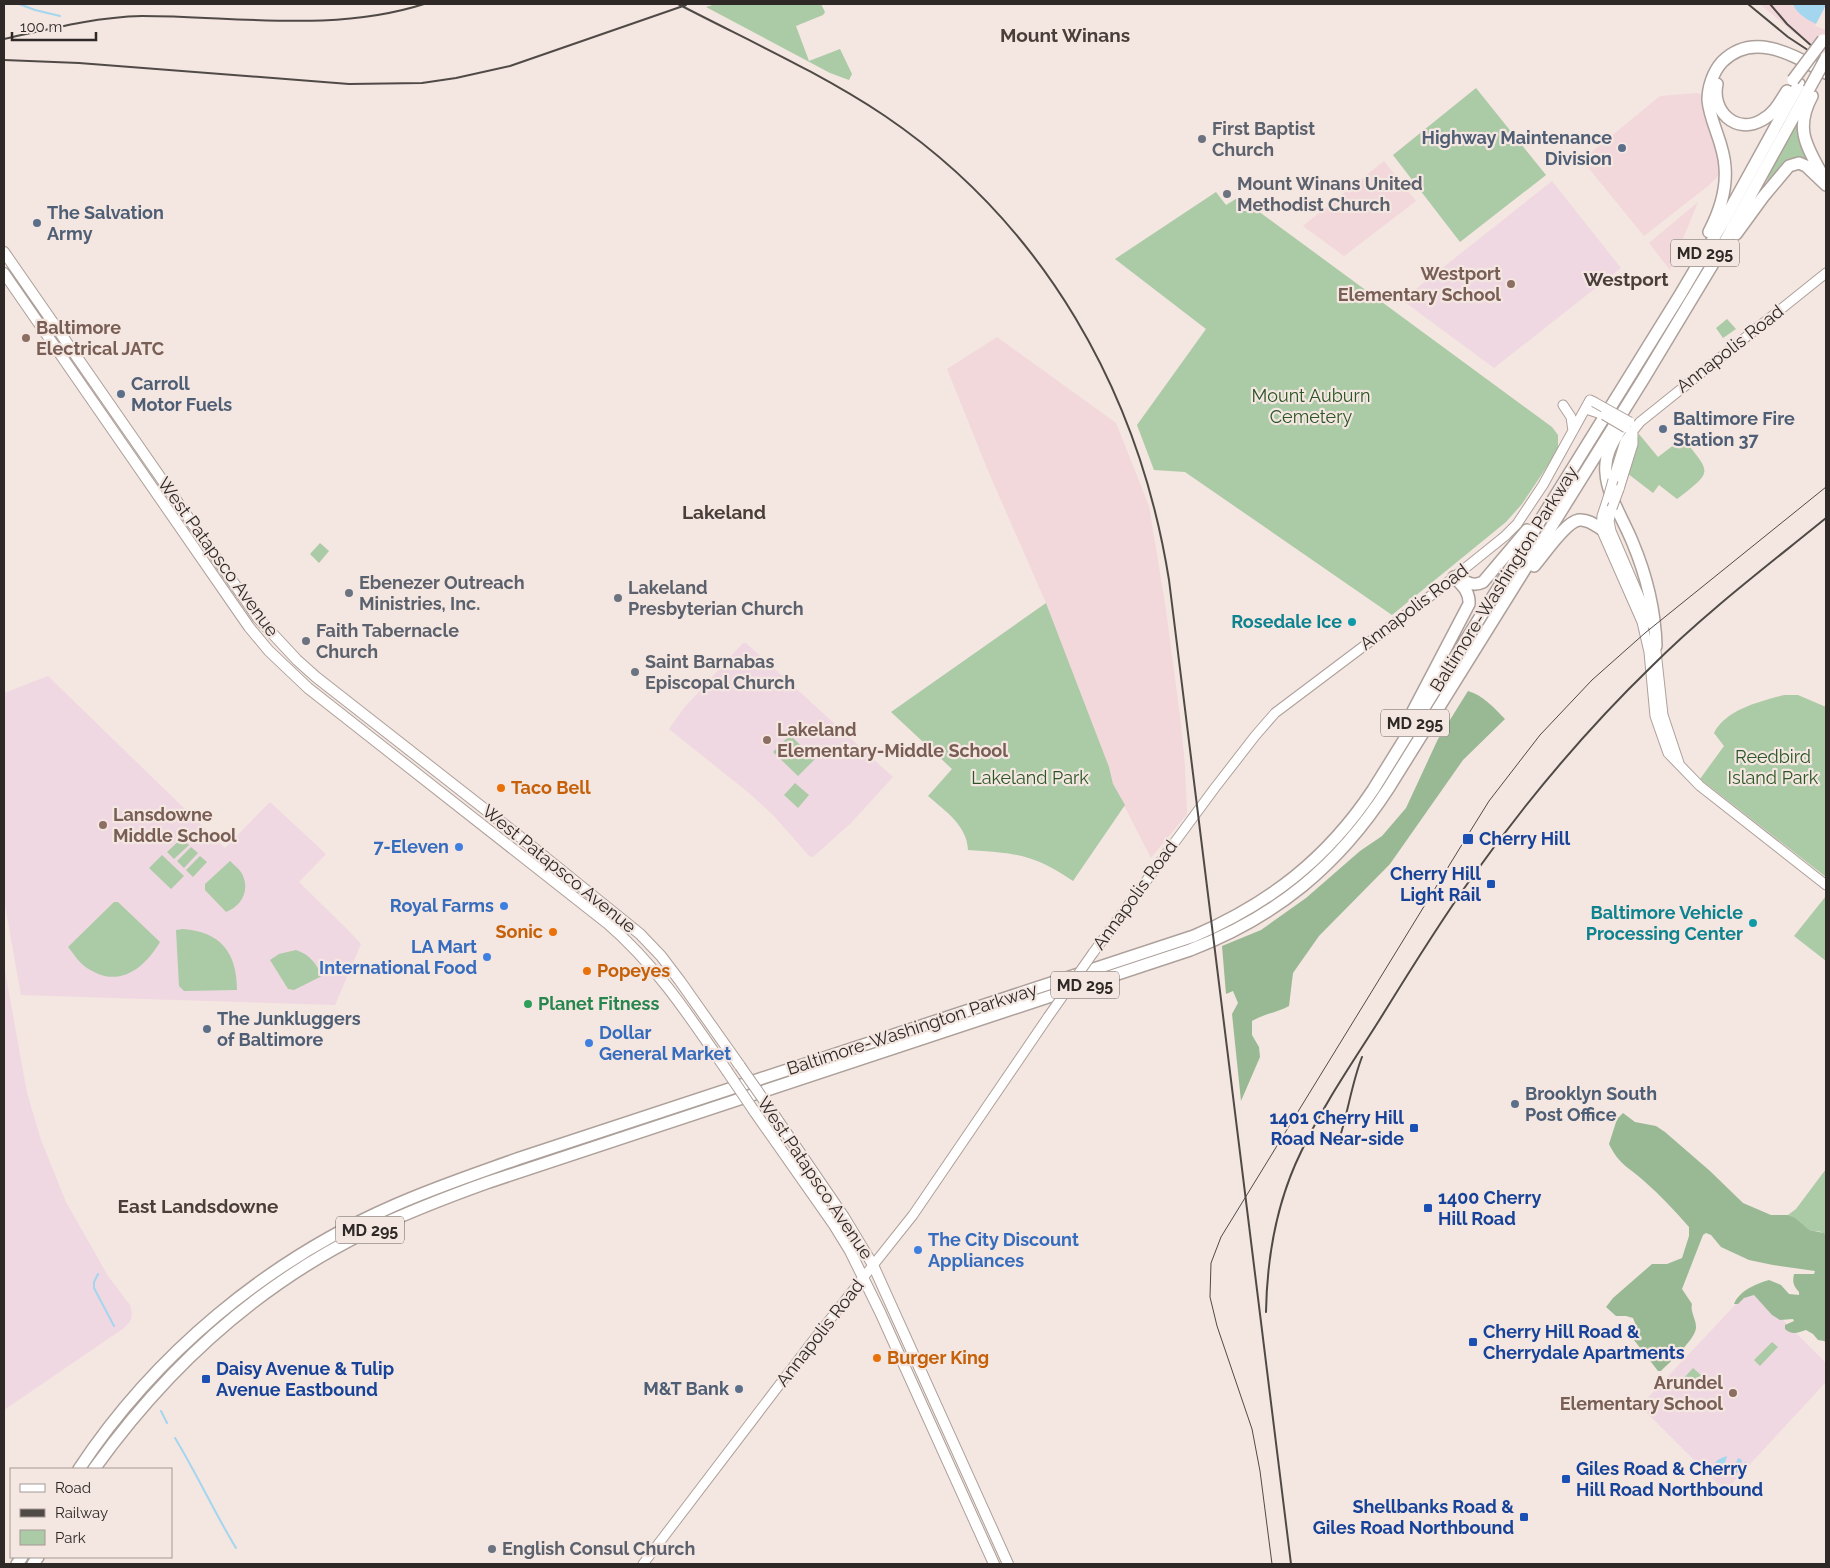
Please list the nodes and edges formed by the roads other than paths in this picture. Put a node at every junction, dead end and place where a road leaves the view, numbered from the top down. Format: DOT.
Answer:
graph roads {
  1 [pos="1825,37"];
  2 [pos="1826,58"];
  3 [pos="1826,65"];
  4 [pos="1826,74"];
  5 [pos="1826,79"];
  6 [pos="1804,86"];
  7 [pos="1826,183"];
  8 [pos="4,252"];
  9 [pos="1711,267"];
  10 [pos="4,273"];
  11 [pos="1826,273"];
  12 [pos="1690,277"];
  13 [pos="1644,378"];
  14 [pos="1563,405"];
  15 [pos="1631,428"];
  16 [pos="1573,431"];
  17 [pos="1566,479"];
  18 [pos="1601,529"];
  19 [pos="1456,575"];
  20 [pos="1515,585"];
  21 [pos="1656,646"];
  22 [pos="1679,764"];
  23 [pos="1373,790"];
  24 [pos="555,882"];
  25 [pos="1826,885"];
  26 [pos="591,893"];
  27 [pos="690,1018"];
  28 [pos="740,1066"];
  29 [pos="873,1265"];
  30 [pos="864,1277"];
  31 [pos="80,1468"];
  32 [pos="95,1468"];
  33 [pos="643,1564"];
  34 [pos="994,1564"];
  35 [pos="1008,1564"];
  1 -- 6 [label="highway, bridge"];
  2 -- 6 [label="highway, Baltimore-Washington Parkway / MD 295, bridge"];
  3 -- 6 [label="highway"];
  4 -- 12 [label="highway"];
  5 -- 6 [label="highway"];
  6 -- 7 [label="highway"];
  6 -- 9 [label="highway, Baltimore-Washington Parkway / MD 295"];
  6 -- 12 [label="highway, Baltimore-Washington Parkway / MD 295"];
  7 -- 9 [label="highway"];
  8 -- 26 [label="main road, West Patapsco Avenue"];
  9 -- 13 [label="highway, Baltimore-Washington Parkway / MD 295"];
  10 -- 24 [label="main road, West Patapsco Avenue"];
  11 -- 15 [label="main road, Annapolis Road"];
  12 -- 17 [label="highway, Baltimore-Washington Parkway / MD 295"];
  13 -- 20 [label="highway, Baltimore-Washington Parkway / MD 295"];
  13 -- 21 [label="highway"];
  14 -- 16 [label="main road"];
  15 -- 16 [label="main road, Annapolis Road, bridge"];
  15 -- 18 [label="main road, bridge"];
  15 -- 21 [label="main road, bridge"];
  16 -- 19 [label="main road, Annapolis Road"];
  17 -- 19 [label="highway"];
  17 -- 23 [label="highway, Baltimore-Washington Parkway / MD 295"];
  18 -- 20 [label="highway"];
  18 -- 22 [label="main road"];
  19 -- 23 [label="highway"];
  19 -- 29 [label="main road, Annapolis Road, bridge"];
  20 -- 32 [label="highway, Baltimore-Washington Parkway / MD 295"];
  21 -- 22 [label="main road"];
  22 -- 25 [label="main road"];
  23 -- 31 [label="highway, Baltimore-Washington Parkway / MD 295"];
  24 -- 26 [label="main road"];
  24 -- 27 [label="main road, West Patapsco Avenue"];
  26 -- 28 [label="main road, West Patapsco Avenue"];
  27 -- 28 [label="main road"];
  27 -- 30 [label="main road, West Patapsco Avenue, bridge"];
  28 -- 29 [label="main road, West Patapsco Avenue, bridge"];
  29 -- 30 [label="main road, Annapolis Road"];
  29 -- 35 [label="main road, West Patapsco Avenue"];
  30 -- 33 [label="main road, Annapolis Road"];
  30 -- 34 [label="main road, West Patapsco Avenue"];
}
